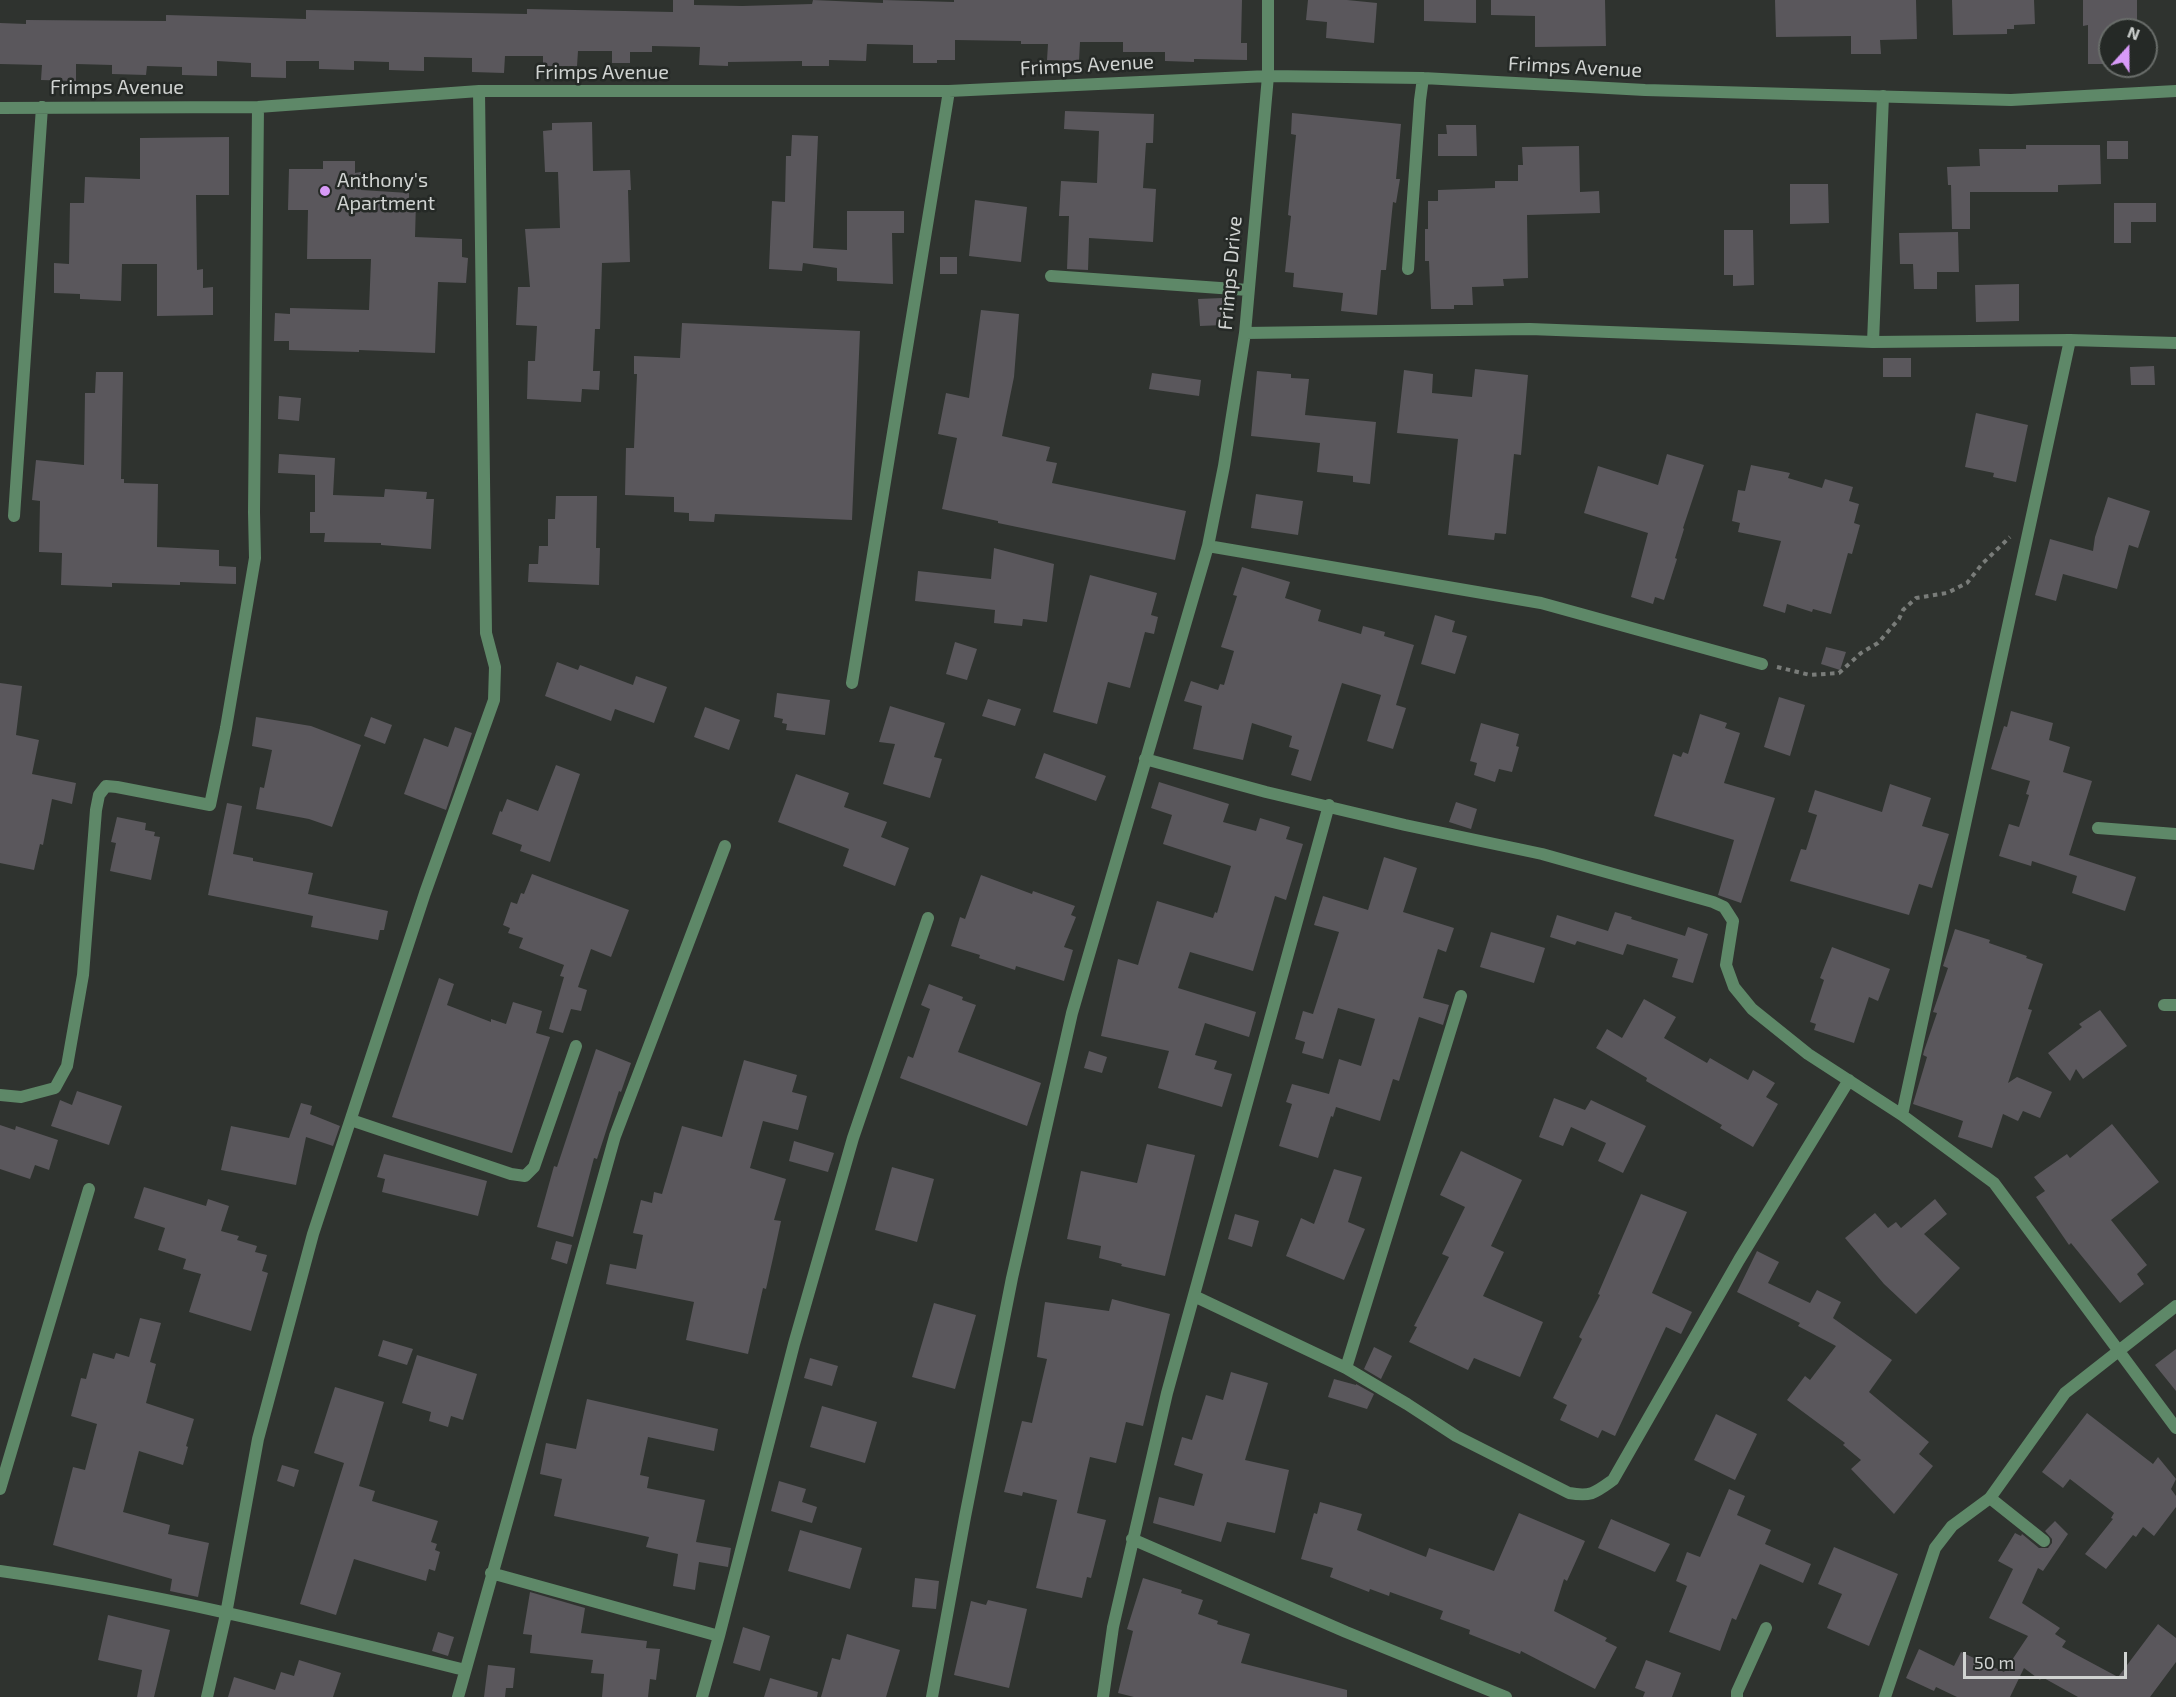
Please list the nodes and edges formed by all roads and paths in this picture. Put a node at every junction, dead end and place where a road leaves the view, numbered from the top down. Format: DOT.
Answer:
graph roads {
  1 [pos="1268,0"];
  2 [pos="1268,76"];
  3 [pos="1423,78"];
  4 [pos="479,91"];
  5 [pos="949,91"];
  6 [pos="2176,91"];
  7 [pos="1883,96"];
  8 [pos="42,107"];
  9 [pos="258,107"];
  10 [pos="0,108"];
  11 [pos="1408,269"];
  12 [pos="1051,276"];
  13 [pos="1248,290"];
  14 [pos="1245,333"];
  15 [pos="2070,340"];
  16 [pos="1873,342"];
  17 [pos="2176,343"];
  18 [pos="14,516"];
  19 [pos="2028,534"];
  20 [pos="1208,546"];
  21 [pos="1762,664"];
  22 [pos="852,683"];
  23 [pos="1145,759"];
  24 [pos="1329,806"];
  25 [pos="2098,828"];
  26 [pos="2176,834"];
  27 [pos="725,846"];
  28 [pos="928,918"];
  29 [pos="1461,996"];
  30 [pos="576,1046"];
  31 [pos="1849,1080"];
  32 [pos="0,1095"];
  33 [pos="1902,1115"];
  34 [pos="351,1120"];
  35 [pos="89,1189"];
  36 [pos="1194,1296"];
  37 [pos="2176,1306"];
  38 [pos="2118,1351"];
  39 [pos="1346,1368"];
  40 [pos="2176,1428"];
  41 [pos="0,1489"];
  42 [pos="1990,1498"];
  43 [pos="1132,1539"];
  44 [pos="2044,1540"];
  45 [pos="0,1571"];
  46 [pos="491,1573"];
  47 [pos="226,1614"];
  48 [pos="1766,1628"];
  49 [pos="719,1636"];
  50 [pos="465,1670"];
  51 [pos="207,1697"];
  52 [pos="458,1697"];
  53 [pos="702,1697"];
  54 [pos="932,1697"];
  55 [pos="1103,1697"];
  56 [pos="1506,1697"];
  57 [pos="1737,1697"];
  58 [pos="1885,1697"];
  1 -- 2 [label="street, Frimps Drive"];
  2 -- 3 [label="street, Frimps Avenue"];
  2 -- 5 [label="street, Frimps Avenue"];
  2 -- 13 [label="street, Frimps Drive"];
  3 -- 7 [label="street, Frimps Avenue"];
  3 -- 11 [label="street"];
  4 -- 5 [label="street, Frimps Avenue"];
  4 -- 9 [label="street, Frimps Avenue"];
  4 -- 34 [label="street"];
  5 -- 22 [label="street"];
  6 -- 7 [label="street, Frimps Avenue"];
  7 -- 16 [label="street"];
  8 -- 9 [label="street, Frimps Avenue"];
  8 -- 10 [label="street, Frimps Avenue"];
  8 -- 18 [label="street"];
  9 -- 32 [label="street"];
  12 -- 13 [label="street"];
  13 -- 14 [label="street, Frimps Drive"];
  14 -- 16 [label="street"];
  14 -- 20 [label="street, Frimps Drive"];
  15 -- 16 [label="street"];
  15 -- 17 [label="street"];
  15 -- 19 [label="street"];
  19 -- 21 [label="path"];
  19 -- 33 [label="street"];
  20 -- 21 [label="street"];
  20 -- 23 [label="street, Frimps Drive"];
  23 -- 24 [label="street"];
  23 -- 54 [label="street, Frimps Drive"];
  24 -- 31 [label="street"];
  24 -- 36 [label="street"];
  25 -- 26 [label="street"];
  27 -- 46 [label="street"];
  28 -- 49 [label="street"];
  29 -- 39 [label="street"];
  30 -- 34 [label="street"];
  31 -- 33 [label="street"];
  31 -- 39 [label="street"];
  33 -- 38 [label="street"];
  34 -- 47 [label="street"];
  35 -- 41 [label="street"];
  36 -- 39 [label="street"];
  36 -- 43 [label="street"];
  37 -- 38 [label="street"];
  38 -- 40 [label="street"];
  38 -- 42 [label="street"];
  42 -- 44 [label="street"];
  42 -- 58 [label="street"];
  43 -- 55 [label="street"];
  43 -- 56 [label="street"];
  45 -- 47 [label="street"];
  46 -- 49 [label="street"];
  46 -- 50 [label="street"];
  47 -- 50 [label="street"];
  47 -- 51 [label="street"];
  48 -- 57 [label="street"];
  49 -- 53 [label="street"];
  50 -- 52 [label="street"];
}
